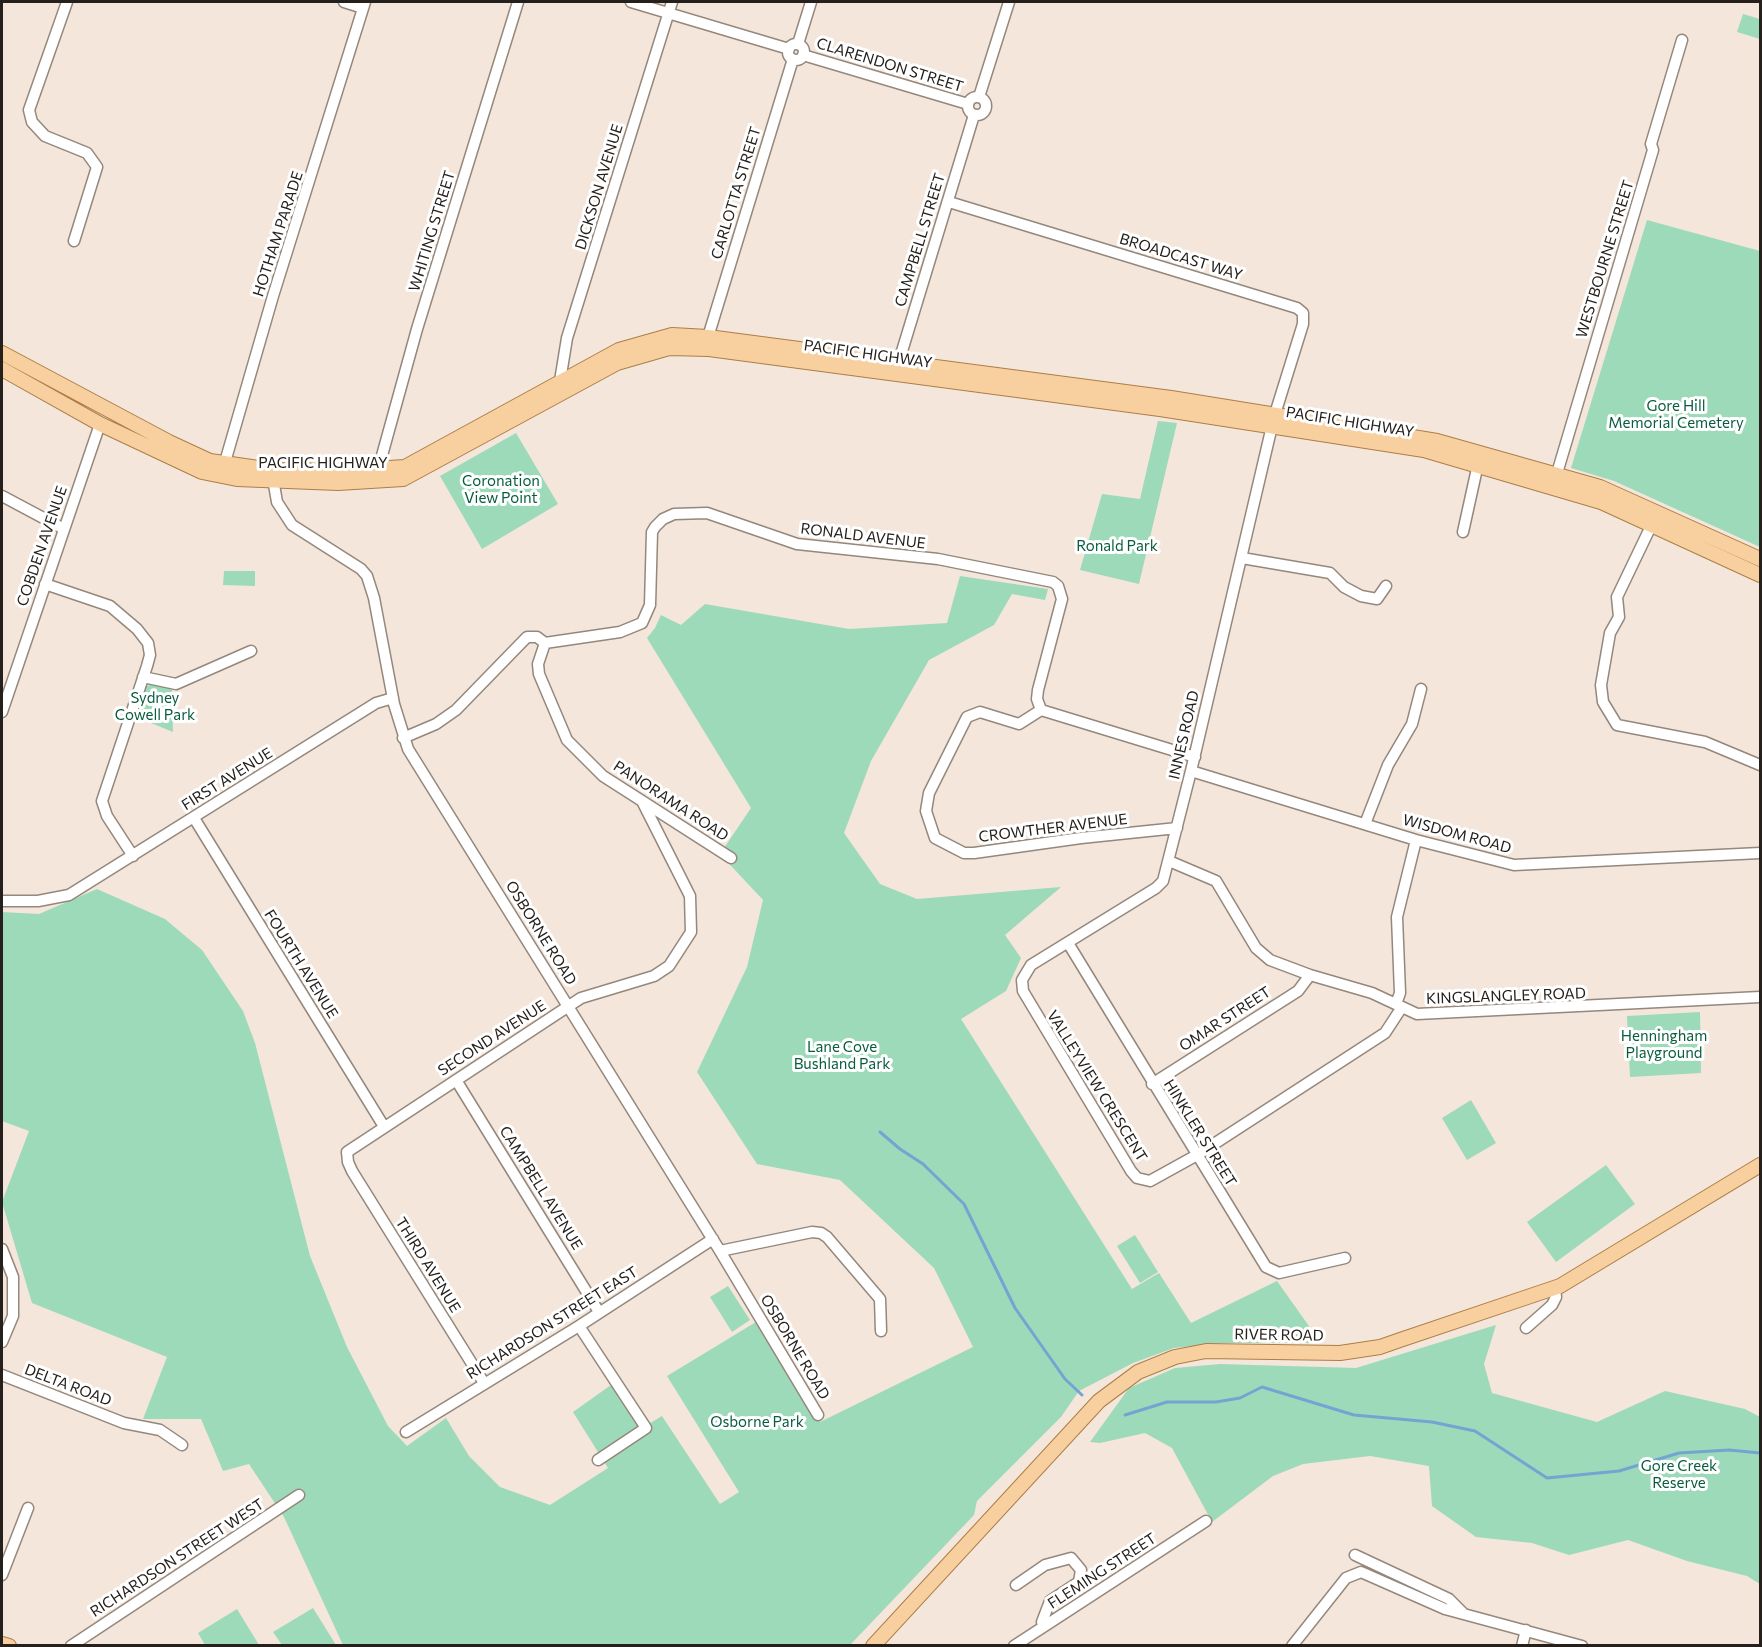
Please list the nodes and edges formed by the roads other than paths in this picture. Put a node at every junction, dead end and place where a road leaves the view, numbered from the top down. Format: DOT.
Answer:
graph roads {
  1 [pos="67,2"];
  2 [pos="344,2"];
  3 [pos="518,2"];
  4 [pos="631,2"];
  5 [pos="672,2"];
  6 [pos="811,2"];
  7 [pos="1009,2"];
  8 [pos="364,5"];
  9 [pos="668,15"];
  10 [pos="1682,40"];
  11 [pos="796,52"];
  12 [pos="979,97"];
  13 [pos="968,104"];
  14 [pos="975,115"];
  15 [pos="949,202"];
  16 [pos="74,241"];
  17 [pos="708,337"];
  18 [pos="2,353"];
  19 [pos="897,368"];
  20 [pos="2,369"];
  21 [pos="560,381"];
  22 [pos="1274,420"];
  23 [pos="100,424"];
  24 [pos="1478,464"];
  25 [pos="223,470"];
  26 [pos="378,470"];
  27 [pos="272,476"];
  28 [pos="1554,481"];
  29 [pos="2,496"];
  30 [pos="1652,525"];
  31 [pos="64,529"];
  32 [pos="1462,532"];
  33 [pos="1242,558"];
  34 [pos="1761,559"];
  35 [pos="1761,575"];
  36 [pos="45,584"];
  37 [pos="1386,586"];
  38 [pos="545,643"];
  39 [pos="251,651"];
  40 [pos="143,677"];
  41 [pos="1421,689"];
  42 [pos="393,698"];
  43 [pos="1041,710"];
  44 [pos="2,712"];
  45 [pos="403,738"];
  46 [pos="1195,757"];
  47 [pos="1761,765"];
  48 [pos="1191,771"];
  49 [pos="642,801"];
  50 [pos="194,818"];
  51 [pos="1365,824"];
  52 [pos="1177,828"];
  53 [pos="1416,840"];
  54 [pos="1761,853"];
  55 [pos="133,856"];
  56 [pos="731,858"];
  57 [pos="1169,861"];
  58 [pos="2,901"];
  59 [pos="1068,943"];
  60 [pos="1310,975"];
  61 [pos="1022,980"];
  62 [pos="1761,997"];
  63 [pos="568,1005"];
  64 [pos="1399,1006"];
  65 [pos="456,1080"];
  66 [pos="1152,1084"];
  67 [pos="383,1125"];
  68 [pos="1197,1155"];
  69 [pos="348,1162"];
  70 [pos="1761,1165"];
  71 [pos="713,1239"];
  72 [pos="2,1249"];
  73 [pos="720,1251"];
  74 [pos="1345,1258"];
  75 [pos="1555,1288"];
  76 [pos="599,1312"];
  77 [pos="579,1326"];
  78 [pos="1526,1328"];
  79 [pos="881,1331"];
  80 [pos="2,1342"];
  81 [pos="2,1375"];
  82 [pos="484,1383"];
  83 [pos="818,1415"];
  84 [pos="406,1432"];
  85 [pos="182,1445"];
  86 [pos="598,1460"];
  87 [pos="299,1495"];
  88 [pos="28,1508"];
  89 [pos="1206,1521"];
  90 [pos="1355,1555"];
  91 [pos="2,1571"];
  92 [pos="1016,1585"];
  93 [pos="1464,1614"];
  94 [pos="1044,1626"];
  95 [pos="1526,1630"];
  96 [pos="2,1644"];
  97 [pos="9,1646"];
  98 [pos="71,1646"];
  99 [pos="873,1646"];
  100 [pos="1014,1646"];
  101 [pos="1292,1646"];
  102 [pos="1522,1646"];
  103 [pos="1582,1646"];
  1 -- 16 [label="street"];
  2 -- 8 [label="street"];
  3 -- 26 [label="street, WHITING STREET"];
  4 -- 9 [label="street, CLARENDON STREET"];
  5 -- 9 [label="street, DICKSON AVENUE"];
  6 -- 11 [label="street, CARLOTTA STREET"];
  7 -- 12 [label="street"];
  8 -- 25 [label="street, HOTHAM PARADE"];
  9 -- 11 [label="street, CLARENDON STREET"];
  9 -- 21 [label="street, DICKSON AVENUE"];
  10 -- 28 [label="street, WESTBOURNE STREET"];
  11 -- 13 [label="street, CLARENDON STREET"];
  11 -- 17 [label="street, CARLOTTA STREET"];
  12 -- 13 [label="street"];
  12 -- 14 [label="street"];
  13 -- 14 [label="street"];
  14 -- 15 [label="street, CAMPBELL STREET"];
  15 -- 19 [label="street, CAMPBELL STREET"];
  15 -- 22 [label="street, BROADCAST WAY"];
  17 -- 19 [label="main road, PACIFIC HIGHWAY"];
  17 -- 21 [label="main road, PACIFIC HIGHWAY"];
  18 -- 25 [label="main road, PACIFIC HIGHWAY"];
  19 -- 22 [label="main road, PACIFIC HIGHWAY"];
  19 -- 27 [label="main road, PACIFIC HIGHWAY"];
  20 -- 23 [label="main road, PACIFIC HIGHWAY"];
  21 -- 26 [label="main road, PACIFIC HIGHWAY"];
  22 -- 24 [label="main road, PACIFIC HIGHWAY"];
  22 -- 28 [label="main road, PACIFIC HIGHWAY"];
  22 -- 33 [label="street, INNES ROAD"];
  23 -- 25 [label="main road, PACIFIC HIGHWAY"];
  23 -- 31 [label="street, COBDEN AVENUE"];
  24 -- 28 [label="main road, PACIFIC HIGHWAY"];
  24 -- 32 [label="street"];
  25 -- 27 [label="main road, PACIFIC HIGHWAY"];
  26 -- 27 [label="main road, PACIFIC HIGHWAY"];
  27 -- 42 [label="street, OSBORNE ROAD"];
  28 -- 30 [label="main road, PACIFIC HIGHWAY"];
  28 -- 34 [label="main road, PACIFIC HIGHWAY"];
  29 -- 31 [label="street"];
  30 -- 35 [label="main road, PACIFIC HIGHWAY"];
  30 -- 47 [label="street"];
  31 -- 36 [label="street, COBDEN AVENUE"];
  33 -- 37 [label="street"];
  33 -- 46 [label="street, INNES ROAD"];
  36 -- 40 [label="street"];
  36 -- 44 [label="street, COBDEN AVENUE"];
  38 -- 43 [label="street, RONALD AVENUE"];
  38 -- 45 [label="street, RONALD AVENUE"];
  38 -- 49 [label="street, PANORAMA ROAD"];
  39 -- 40 [label="street"];
  40 -- 55 [label="street"];
  41 -- 51 [label="street"];
  42 -- 45 [label="street, OSBORNE ROAD"];
  42 -- 50 [label="street, FIRST AVENUE"];
  43 -- 46 [label="street"];
  43 -- 52 [label="street, CROWTHER AVENUE"];
  45 -- 63 [label="street, OSBORNE ROAD"];
  46 -- 48 [label="street, INNES ROAD"];
  48 -- 51 [label="street, WISDOM ROAD"];
  48 -- 52 [label="street, INNES ROAD"];
  49 -- 56 [label="street, PANORAMA ROAD"];
  49 -- 63 [label="street, SECOND AVENUE"];
  50 -- 55 [label="street, FIRST AVENUE"];
  50 -- 67 [label="street, FOURTH AVENUE"];
  51 -- 53 [label="street, WISDOM ROAD"];
  52 -- 57 [label="street, INNES ROAD"];
  53 -- 54 [label="street, WISDOM ROAD"];
  53 -- 64 [label="street"];
  55 -- 58 [label="street, FIRST AVENUE"];
  57 -- 59 [label="street, INNES ROAD"];
  57 -- 60 [label="street, KINGSLANGLEY ROAD"];
  59 -- 61 [label="street, INNES ROAD"];
  59 -- 66 [label="street, HINKLER STREET"];
  60 -- 64 [label="street, KINGSLANGLEY ROAD"];
  60 -- 66 [label="street, OMAR STREET"];
  61 -- 68 [label="street, VALLEYVIEW CRESCENT"];
  62 -- 64 [label="street, KINGSLANGLEY ROAD"];
  63 -- 65 [label="street, SECOND AVENUE"];
  63 -- 71 [label="street, OSBORNE ROAD"];
  64 -- 68 [label="street"];
  65 -- 67 [label="street, SECOND AVENUE"];
  65 -- 76 [label="street, CAMPBELL AVENUE"];
  66 -- 68 [label="street, HINKLER STREET"];
  67 -- 69 [label="street, SECOND AVENUE"];
  68 -- 74 [label="street, HINKLER STREET"];
  69 -- 82 [label="street, THIRD AVENUE"];
  70 -- 75 [label="main road, RIVER ROAD"];
  71 -- 73 [label="street, OSBORNE ROAD"];
  71 -- 76 [label="street, RICHARDSON STREET EAST"];
  72 -- 80 [label="street"];
  73 -- 79 [label="street"];
  73 -- 83 [label="street, OSBORNE ROAD"];
  75 -- 78 [label="street"];
  75 -- 99 [label="main road, RIVER ROAD"];
  76 -- 77 [label="street, RICHARDSON STREET EAST"];
  77 -- 82 [label="street, RICHARDSON STREET EAST"];
  77 -- 86 [label="street"];
  81 -- 85 [label="street, DELTA ROAD"];
  82 -- 84 [label="street, RICHARDSON STREET EAST"];
  87 -- 98 [label="street, RICHARDSON STREET WEST"];
  88 -- 91 [label="street"];
  89 -- 94 [label="street, FLEMING STREET"];
  90 -- 93 [label="street"];
  92 -- 94 [label="street"];
  93 -- 95 [label="street"];
  93 -- 101 [label="street"];
  94 -- 100 [label="street, FLEMING STREET"];
  95 -- 102 [label="street"];
  95 -- 103 [label="street"];
  96 -- 97 [label="main road"];
}
